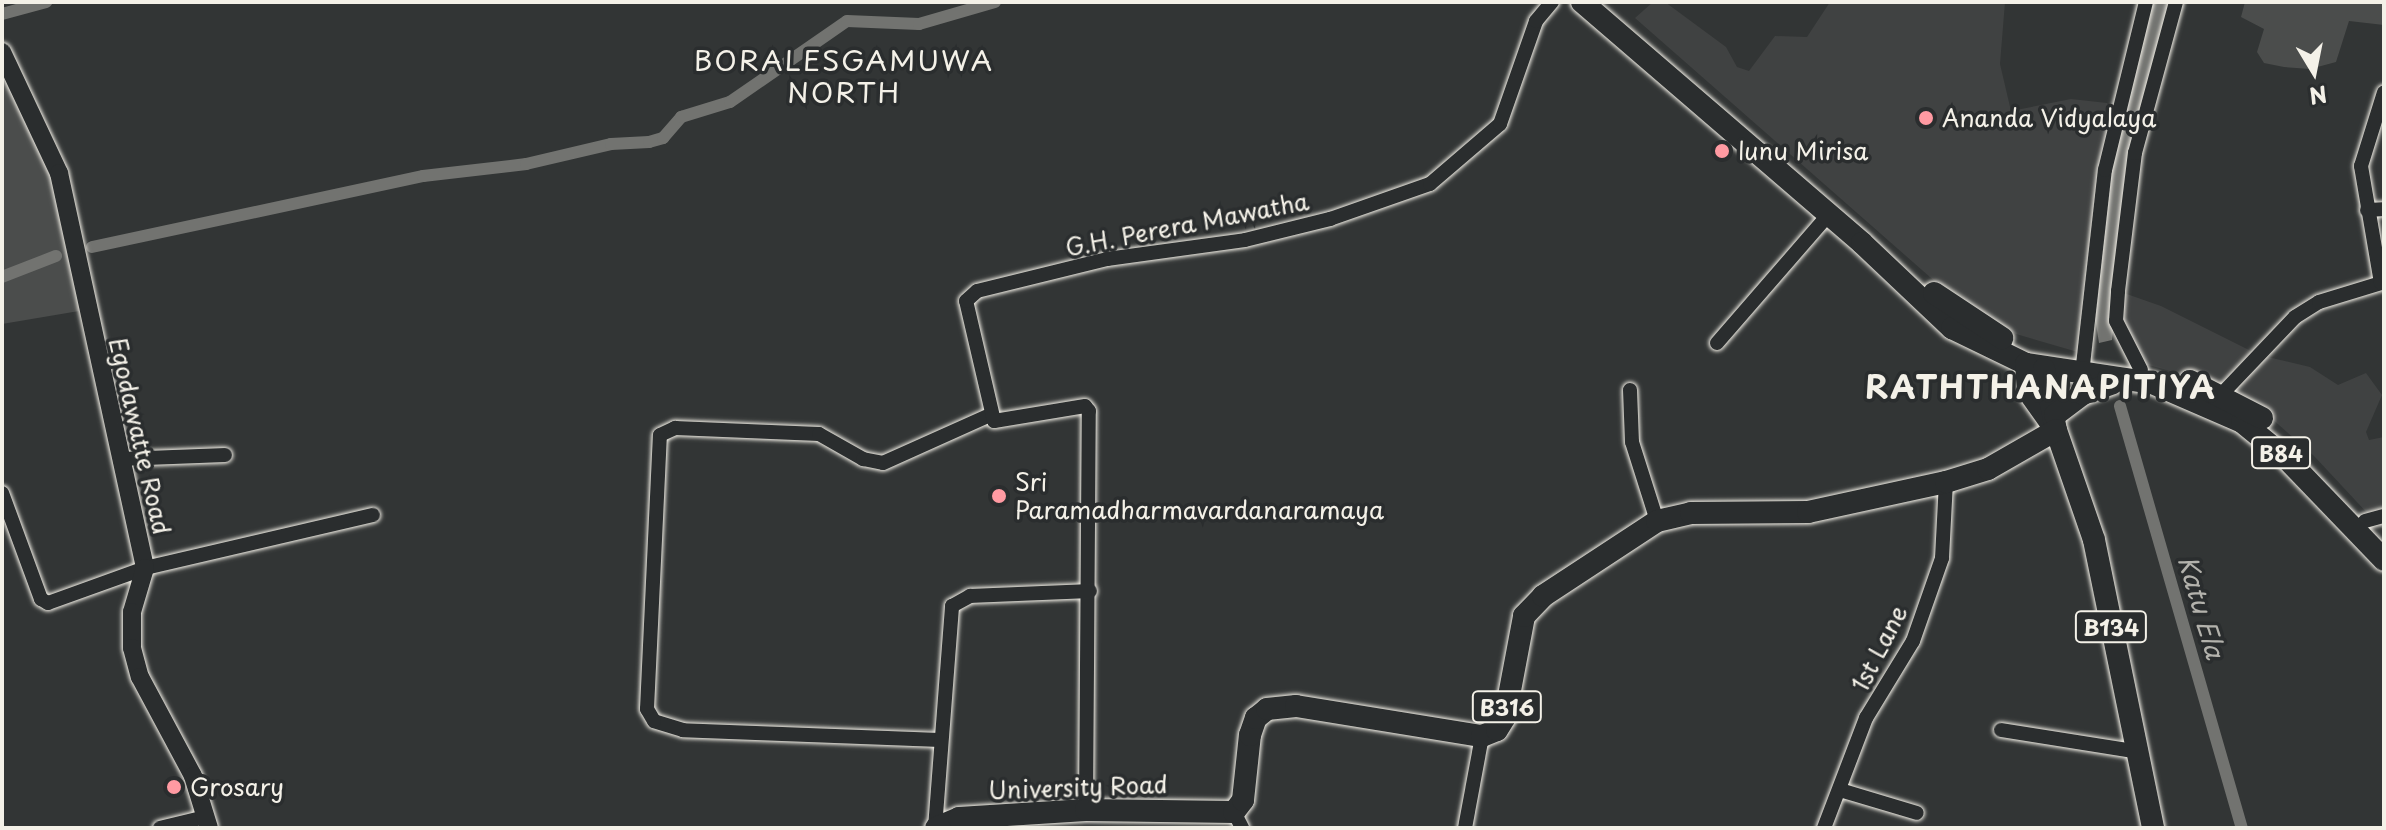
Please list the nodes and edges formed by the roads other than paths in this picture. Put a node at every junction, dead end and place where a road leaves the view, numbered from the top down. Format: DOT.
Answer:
graph roads {
  1 [pos="1552,2"];
  2 [pos="1582,2"];
  3 [pos="1603,2"];
  4 [pos="2146,2"];
  5 [pos="2176,2"];
  6 [pos="2,52"];
  7 [pos="2384,92"];
  8 [pos="1784,170"];
  9 [pos="2384,209"];
  10 [pos="2367,210"];
  11 [pos="1829,214"];
  12 [pos="1717,343"];
  13 [pos="1990,348"];
  14 [pos="2083,365"];
  15 [pos="2035,367"];
  16 [pos="2131,375"];
  17 [pos="1630,390"];
  18 [pos="2028,391"];
  19 [pos="2216,400"];
  20 [pos="990,415"];
  21 [pos="2056,422"];
  22 [pos="225,455"];
  23 [pos="121,459"];
  24 [pos="1946,482"];
  25 [pos="2,493"];
  26 [pos="373,515"];
  27 [pos="2374,519"];
  28 [pos="1657,521"];
  29 [pos="2384,541"];
  30 [pos="2384,560"];
  31 [pos="145,568"];
  32 [pos="1090,591"];
  33 [pos="2001,730"];
  34 [pos="1482,736"];
  35 [pos="940,740"];
  36 [pos="2134,751"];
  37 [pos="1840,790"];
  38 [pos="1086,810"];
  39 [pos="1917,813"];
  40 [pos="1238,820"];
  41 [pos="207,823"];
  42 [pos="160,828"];
  43 [pos="936,828"];
  44 [pos="1465,828"];
  45 [pos="1824,828"];
  46 [pos="2153,828"];
  1 -- 20 [label="street, G.H. Perera Mawatha"];
  2 -- 8 [label="main road, B84"];
  3 -- 8 [label="main road, B84"];
  4 -- 14 [label="street"];
  5 -- 16 [label="street"];
  6 -- 23 [label="street, Egodawatte Road"];
  7 -- 10 [label="street"];
  8 -- 11 [label="main road, B84"];
  8 -- 14 [label="main road, B84"];
  9 -- 10 [label="street"];
  10 -- 19 [label="street"];
  11 -- 12 [label="street"];
  11 -- 13 [label="main road, B84"];
  13 -- 15 [label="main road, B84"];
  13 -- 18 [label="main road"];
  14 -- 16 [label="main road, B84"];
  15 -- 16 [label="main road, B84"];
  15 -- 18 [label="main road"];
  15 -- 21 [label="main road, B134"];
  16 -- 19 [label="main road, B84"];
  16 -- 21 [label="main road"];
  17 -- 28 [label="street"];
  18 -- 21 [label="main road, B134"];
  19 -- 27 [label="main road, B84"];
  19 -- 30 [label="main road, B84"];
  20 -- 32 [label="street"];
  20 -- 35 [label="street"];
  21 -- 24 [label="main road, B316"];
  21 -- 36 [label="main road, B134"];
  22 -- 23 [label="street"];
  23 -- 31 [label="street, Egodawatte Road"];
  24 -- 28 [label="main road, B316"];
  24 -- 37 [label="street, 1st Lane"];
  25 -- 31 [label="street"];
  26 -- 31 [label="street"];
  27 -- 29 [label="main road, B84"];
  28 -- 34 [label="main road, B316"];
  31 -- 41 [label="street, Egodawatte Road"];
  32 -- 35 [label="street"];
  32 -- 38 [label="street"];
  33 -- 36 [label="street"];
  34 -- 40 [label="main road, University Road / B316"];
  34 -- 44 [label="street"];
  35 -- 43 [label="street"];
  36 -- 46 [label="main road, B134"];
  37 -- 39 [label="street"];
  37 -- 45 [label="street, 1st Lane"];
  38 -- 40 [label="main road, University Road / B316"];
  38 -- 43 [label="main road, University Road / B316"];
  41 -- 42 [label="street"];
}
